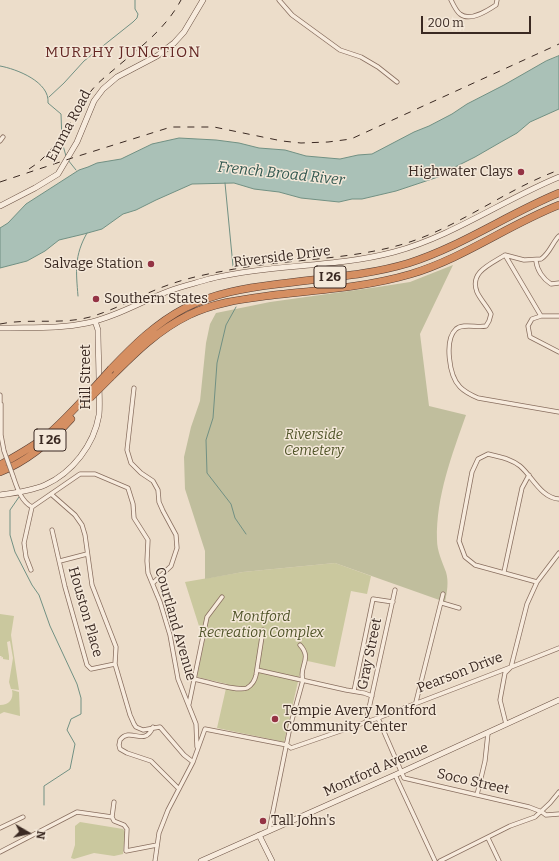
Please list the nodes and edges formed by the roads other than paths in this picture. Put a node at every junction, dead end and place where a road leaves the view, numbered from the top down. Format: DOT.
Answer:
graph roads {
  1 [pos="203,0"];
  2 [pos="280,0"];
  3 [pos="451,0"];
  4 [pos="497,0"];
  5 [pos="397,82"];
  6 [pos="4,137"];
  7 [pos="0,141"];
  8 [pos="559,177"];
  9 [pos="559,193"];
  10 [pos="559,205"];
  11 [pos="0,206"];
  12 [pos="559,236"];
  13 [pos="504,255"];
  14 [pos="536,261"];
  15 [pos="559,283"];
  16 [pos="541,316"];
  17 [pos="559,316"];
  18 [pos="96,321"];
  19 [pos="0,328"];
  20 [pos="559,352"];
  21 [pos="111,373"];
  22 [pos="134,388"];
  23 [pos="0,395"];
  24 [pos="0,404"];
  25 [pos="559,412"];
  26 [pos="0,464"];
  27 [pos="0,472"];
  28 [pos="529,475"];
  29 [pos="20,493"];
  30 [pos="51,494"];
  31 [pos="0,495"];
  32 [pos="559,500"];
  33 [pos="32,507"];
  34 [pos="52,530"];
  35 [pos="559,553"];
  36 [pos="87,554"];
  37 [pos="60,561"];
  38 [pos="31,570"];
  39 [pos="504,572"];
  40 [pos="537,582"];
  41 [pos="153,583"];
  42 [pos="395,590"];
  43 [pos="443,594"];
  44 [pos="222,597"];
  45 [pos="393,602"];
  46 [pos="442,603"];
  47 [pos="459,608"];
  48 [pos="263,630"];
  49 [pos="300,645"];
  50 [pos="559,648"];
  51 [pos="115,664"];
  52 [pos="511,667"];
  53 [pos="257,670"];
  54 [pos="194,679"];
  55 [pos="302,680"];
  56 [pos="354,691"];
  57 [pos="372,696"];
  58 [pos="559,700"];
  59 [pos="416,702"];
  60 [pos="189,705"];
  61 [pos="378,718"];
  62 [pos="366,722"];
  63 [pos="506,724"];
  64 [pos="153,727"];
  65 [pos="488,733"];
  66 [pos="287,745"];
  67 [pos="197,749"];
  68 [pos="193,762"];
  69 [pos="401,772"];
  70 [pos="395,775"];
  71 [pos="179,790"];
  72 [pos="559,792"];
  73 [pos="477,795"];
  74 [pos="114,802"];
  75 [pos="542,812"];
  76 [pos="559,814"];
  77 [pos="23,817"];
  78 [pos="112,817"];
  79 [pos="0,828"];
  80 [pos="269,831"];
  81 [pos="259,835"];
  82 [pos="488,838"];
  83 [pos="157,845"];
  84 [pos="0,852"];
  85 [pos="209,859"];
  86 [pos="155,861"];
  87 [pos="201,861"];
  88 [pos="272,861"];
  89 [pos="435,861"];
  90 [pos="440,861"];
  91 [pos="499,861"];
  1 -- 11 [label="street, Emma Road"];
  2 -- 5 [label="street"];
  3 -- 4 [label="street"];
  6 -- 7 [label="street"];
  8 -- 18 [label="street, Riverside Drive"];
  9 -- 21 [label="highway, I 26"];
  10 -- 21 [label="highway, I 26"];
  12 -- 14 [label="street"];
  13 -- 14 [label="street"];
  13 -- 16 [label="street"];
  13 -- 25 [label="street"];
  14 -- 15 [label="street"];
  16 -- 17 [label="street"];
  16 -- 20 [label="street"];
  18 -- 19 [label="street, Riverside Drive"];
  18 -- 29 [label="street, Hill Street"];
  21 -- 26 [label="highway, I 26, bridge"];
  21 -- 27 [label="highway, I 26, bridge"];
  22 -- 41 [label="street"];
  23 -- 24 [label="street"];
  24 -- 29 [label="street, bridge"];
  28 -- 32 [label="street"];
  28 -- 39 [label="street"];
  28 -- 39 [label="street"];
  29 -- 31 [label="street, Hill Street"];
  29 -- 33 [label="street"];
  30 -- 33 [label="street, Courtland Avenue"];
  30 -- 36 [label="street"];
  30 -- 41 [label="street, Courtland Avenue"];
  33 -- 38 [label="street"];
  34 -- 37 [label="street, Houston Place"];
  35 -- 40 [label="street, Pearson Drive"];
  36 -- 37 [label="street, Houston Place"];
  36 -- 51 [label="street"];
  37 -- 51 [label="street, Houston Place"];
  39 -- 40 [label="street"];
  40 -- 52 [label="street, Pearson Drive"];
  41 -- 60 [label="street, Courtland Avenue"];
  42 -- 45 [label="street, Gray Street"];
  43 -- 46 [label="street"];
  44 -- 54 [label="street"];
  45 -- 56 [label="street"];
  45 -- 57 [label="street, Gray Street"];
  46 -- 47 [label="street"];
  46 -- 59 [label="street"];
  48 -- 53 [label="street"];
  49 -- 55 [label="street"];
  50 -- 52 [label="street"];
  51 -- 64 [label="street"];
  52 -- 59 [label="street, Pearson Drive"];
  52 -- 63 [label="street"];
  53 -- 54 [label="street"];
  53 -- 55 [label="street"];
  54 -- 60 [label="street"];
  55 -- 56 [label="street"];
  55 -- 66 [label="street"];
  56 -- 57 [label="street"];
  57 -- 62 [label="street, Gray Street"];
  58 -- 63 [label="street, Montford Avenue"];
  59 -- 61 [label="street, Pearson Drive"];
  60 -- 67 [label="street, Courtland Avenue"];
  61 -- 62 [label="street, Pearson Drive"];
  61 -- 69 [label="street"];
  62 -- 66 [label="street, Pearson Drive"];
  63 -- 65 [label="street, Montford Avenue"];
  64 -- 68 [label="street"];
  64 -- 71 [label="street"];
  65 -- 69 [label="street, Montford Avenue"];
  65 -- 73 [label="street"];
  66 -- 67 [label="street, Pearson Drive"];
  66 -- 80 [label="street"];
  67 -- 68 [label="street, Courtland Avenue"];
  68 -- 71 [label="street, Courtland Avenue"];
  69 -- 70 [label="street, Montford Avenue"];
  69 -- 73 [label="street, Soco Street"];
  70 -- 80 [label="street, Montford Avenue"];
  70 -- 89 [label="street"];
  71 -- 83 [label="street, Courtland Avenue"];
  72 -- 75 [label="street"];
  73 -- 75 [label="street, Soco Street"];
  74 -- 78 [label="street"];
  75 -- 76 [label="street, Soco Street"];
  75 -- 82 [label="street"];
  77 -- 79 [label="street"];
  78 -- 83 [label="street"];
  78 -- 84 [label="street"];
  80 -- 81 [label="street, Montford Avenue"];
  81 -- 85 [label="street, Montford Avenue"];
  81 -- 88 [label="street"];
  82 -- 90 [label="street"];
  82 -- 91 [label="street"];
  83 -- 86 [label="street, Courtland Avenue"];
  85 -- 87 [label="street, Montford Avenue"];
}
